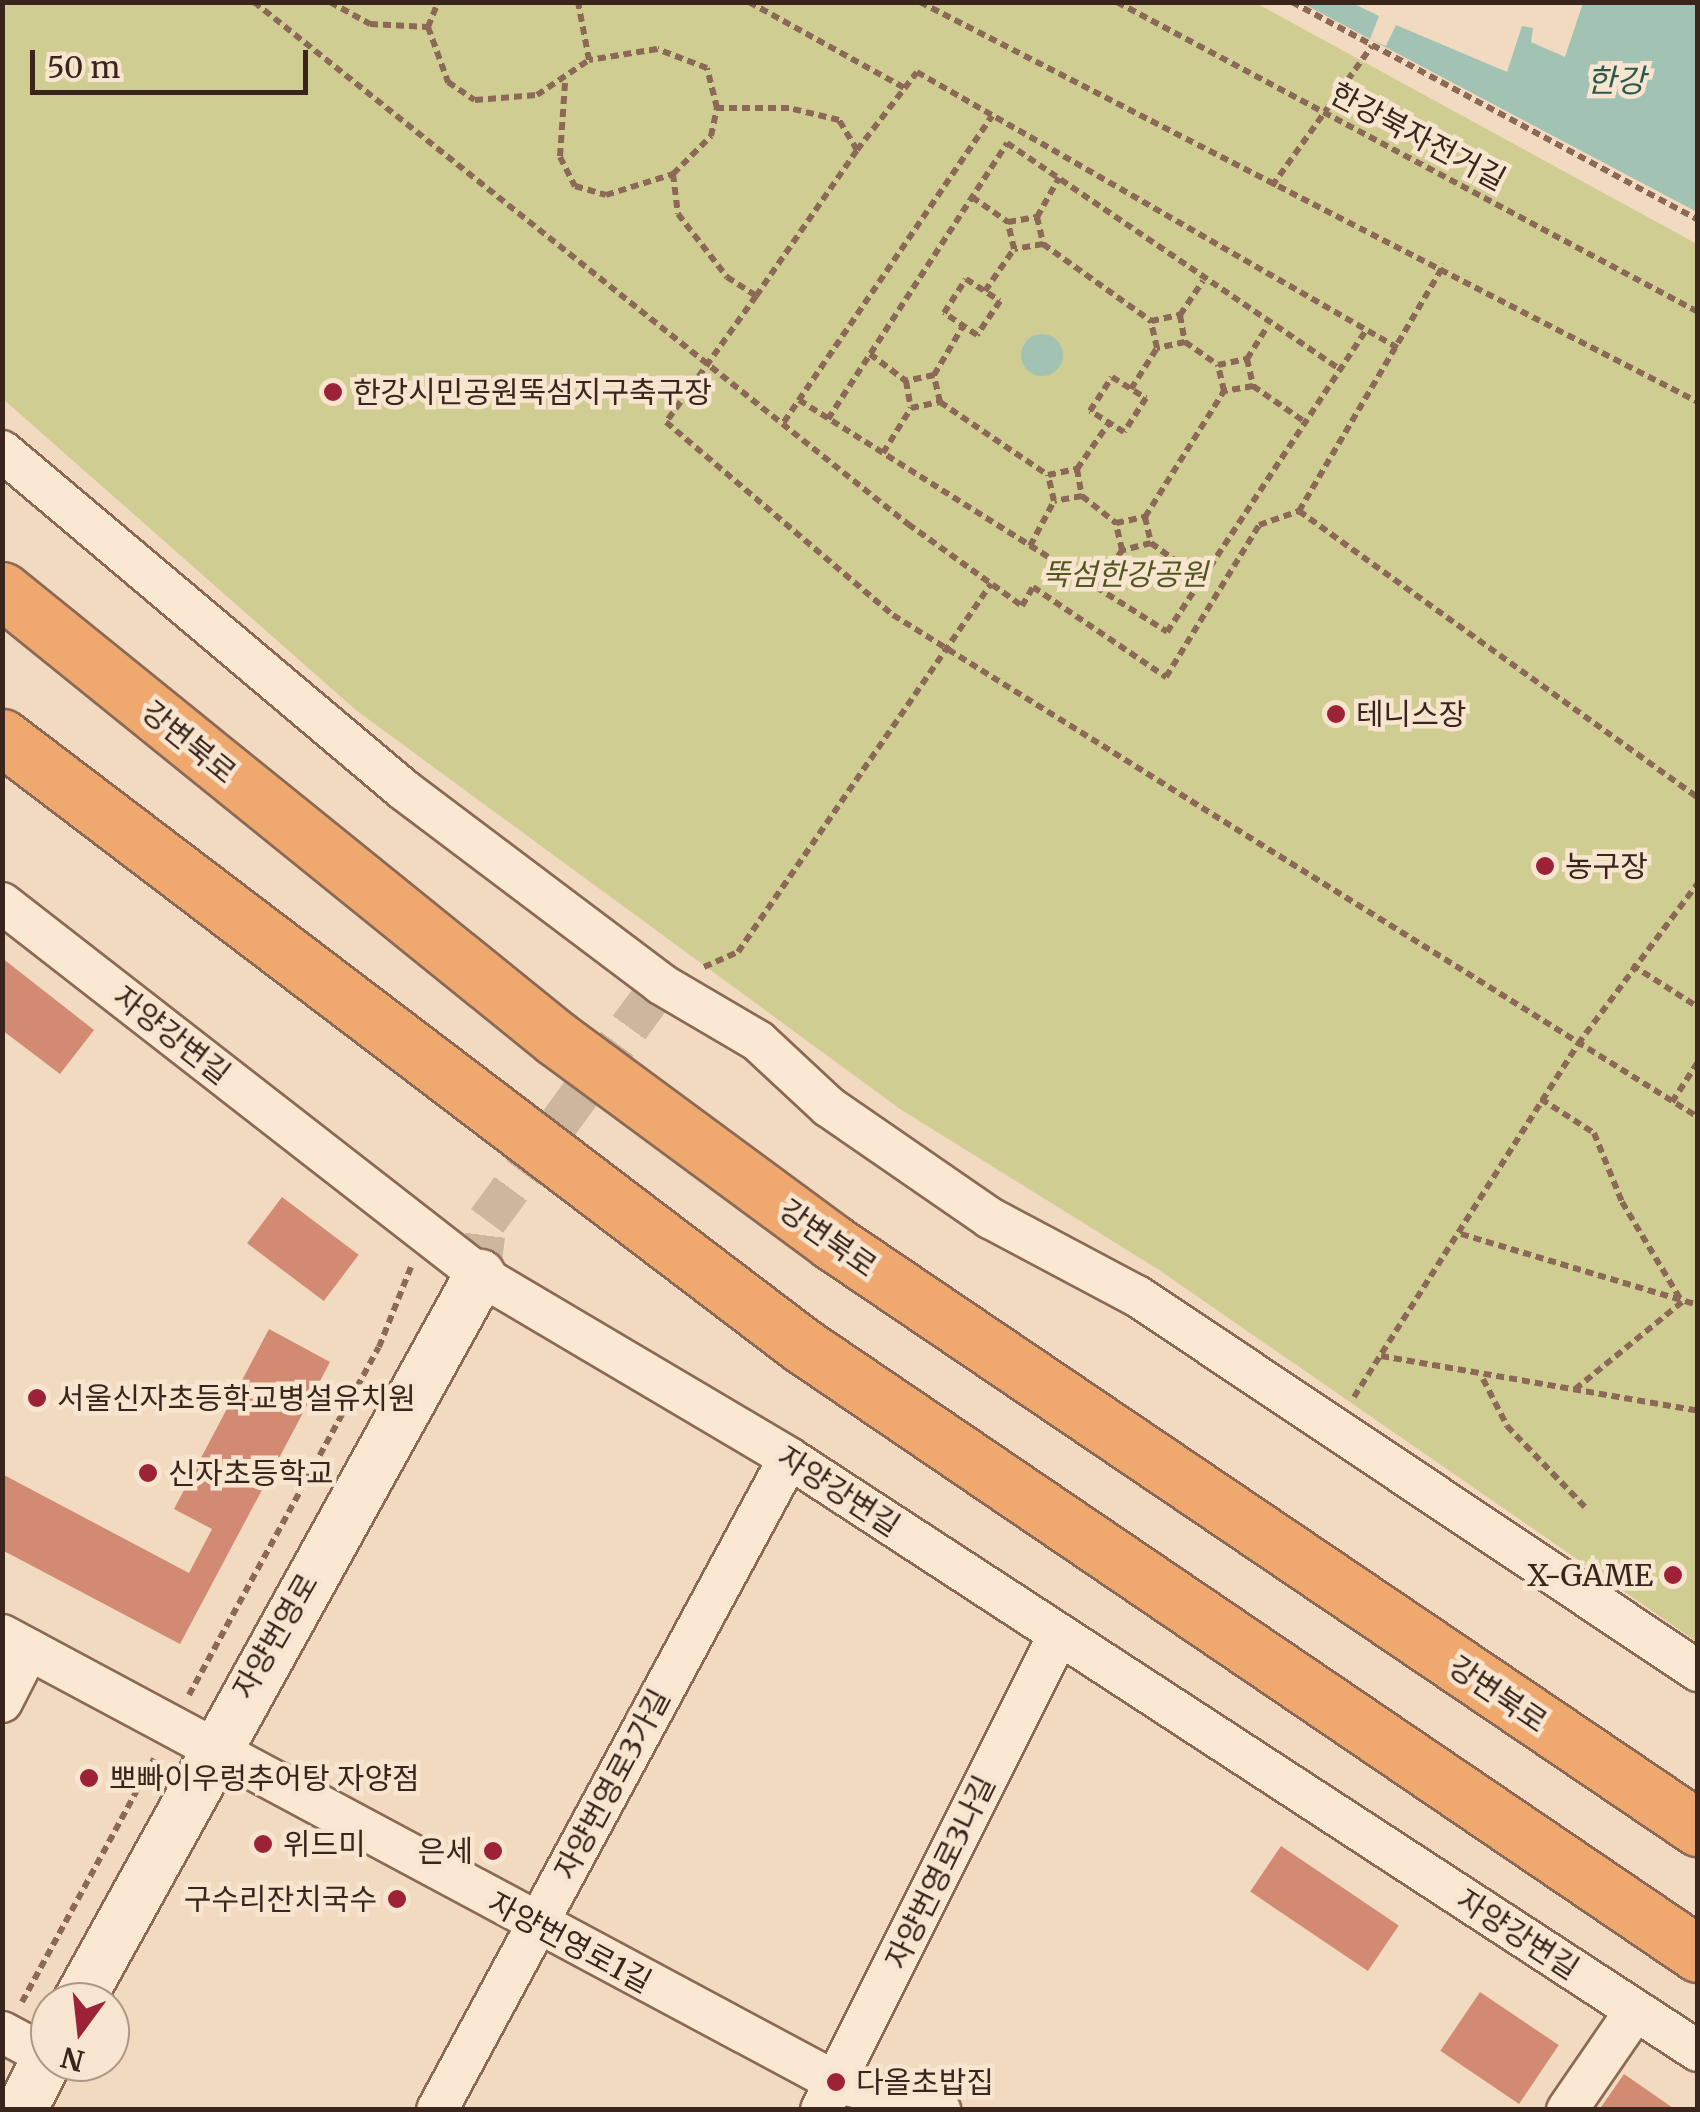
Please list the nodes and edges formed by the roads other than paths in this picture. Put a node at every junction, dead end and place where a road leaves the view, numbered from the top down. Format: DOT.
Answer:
graph roads {
  1 [pos="2,451"];
  2 [pos="2,590"];
  3 [pos="2,738"];
  4 [pos="2,903"];
  5 [pos="480,1275"];
  6 [pos="789,1458"];
  7 [pos="1058,1634"];
  8 [pos="16,1642"];
  9 [pos="1698,1671"];
  10 [pos="2,1702"];
  11 [pos="195,1732"];
  12 [pos="1629,1782"];
  13 [pos="1698,1816"];
  14 [pos="1698,1828"];
  15 [pos="535,1926"];
  16 [pos="1698,1954"];
  17 [pos="87,1982"];
  18 [pos="1635,2011"];
  19 [pos="4,2033"];
  20 [pos="30,2046"];
  21 [pos="1698,2051"];
  22 [pos="35,2082"];
  23 [pos="828,2096"];
  24 [pos="21,2110"];
  25 [pos="436,2110"];
  26 [pos="940,2110"];
  27 [pos="1567,2110"];
  1 -- 9 [label="street"];
  2 -- 12 [label="highway, 강변북로"];
  3 -- 16 [label="highway"];
  4 -- 5 [label="street, 자양강변길"];
  5 -- 6 [label="street, 자양강변길"];
  5 -- 11 [label="street, 자양번영로"];
  6 -- 7 [label="street, 자양강변길"];
  6 -- 15 [label="street, 자양번영로3가길"];
  7 -- 18 [label="street, 자양강변길"];
  7 -- 23 [label="street, 자양번영로3나길"];
  8 -- 10 [label="street"];
  8 -- 11 [label="street, 자양번영로1길"];
  11 -- 15 [label="street, 자양번영로1길"];
  11 -- 17 [label="street, 자양번영로"];
  12 -- 13 [label="highway"];
  12 -- 14 [label="highway, 강변북로"];
  15 -- 23 [label="street, 자양번영로1길"];
  15 -- 25 [label="street, 자양번영로3가길"];
  18 -- 21 [label="street, 자양강변길"];
  18 -- 27 [label="street"];
  19 -- 20 [label="street"];
  22 -- 24 [label="street"];
  23 -- 26 [label="street, 자양번영로1길"];
}
